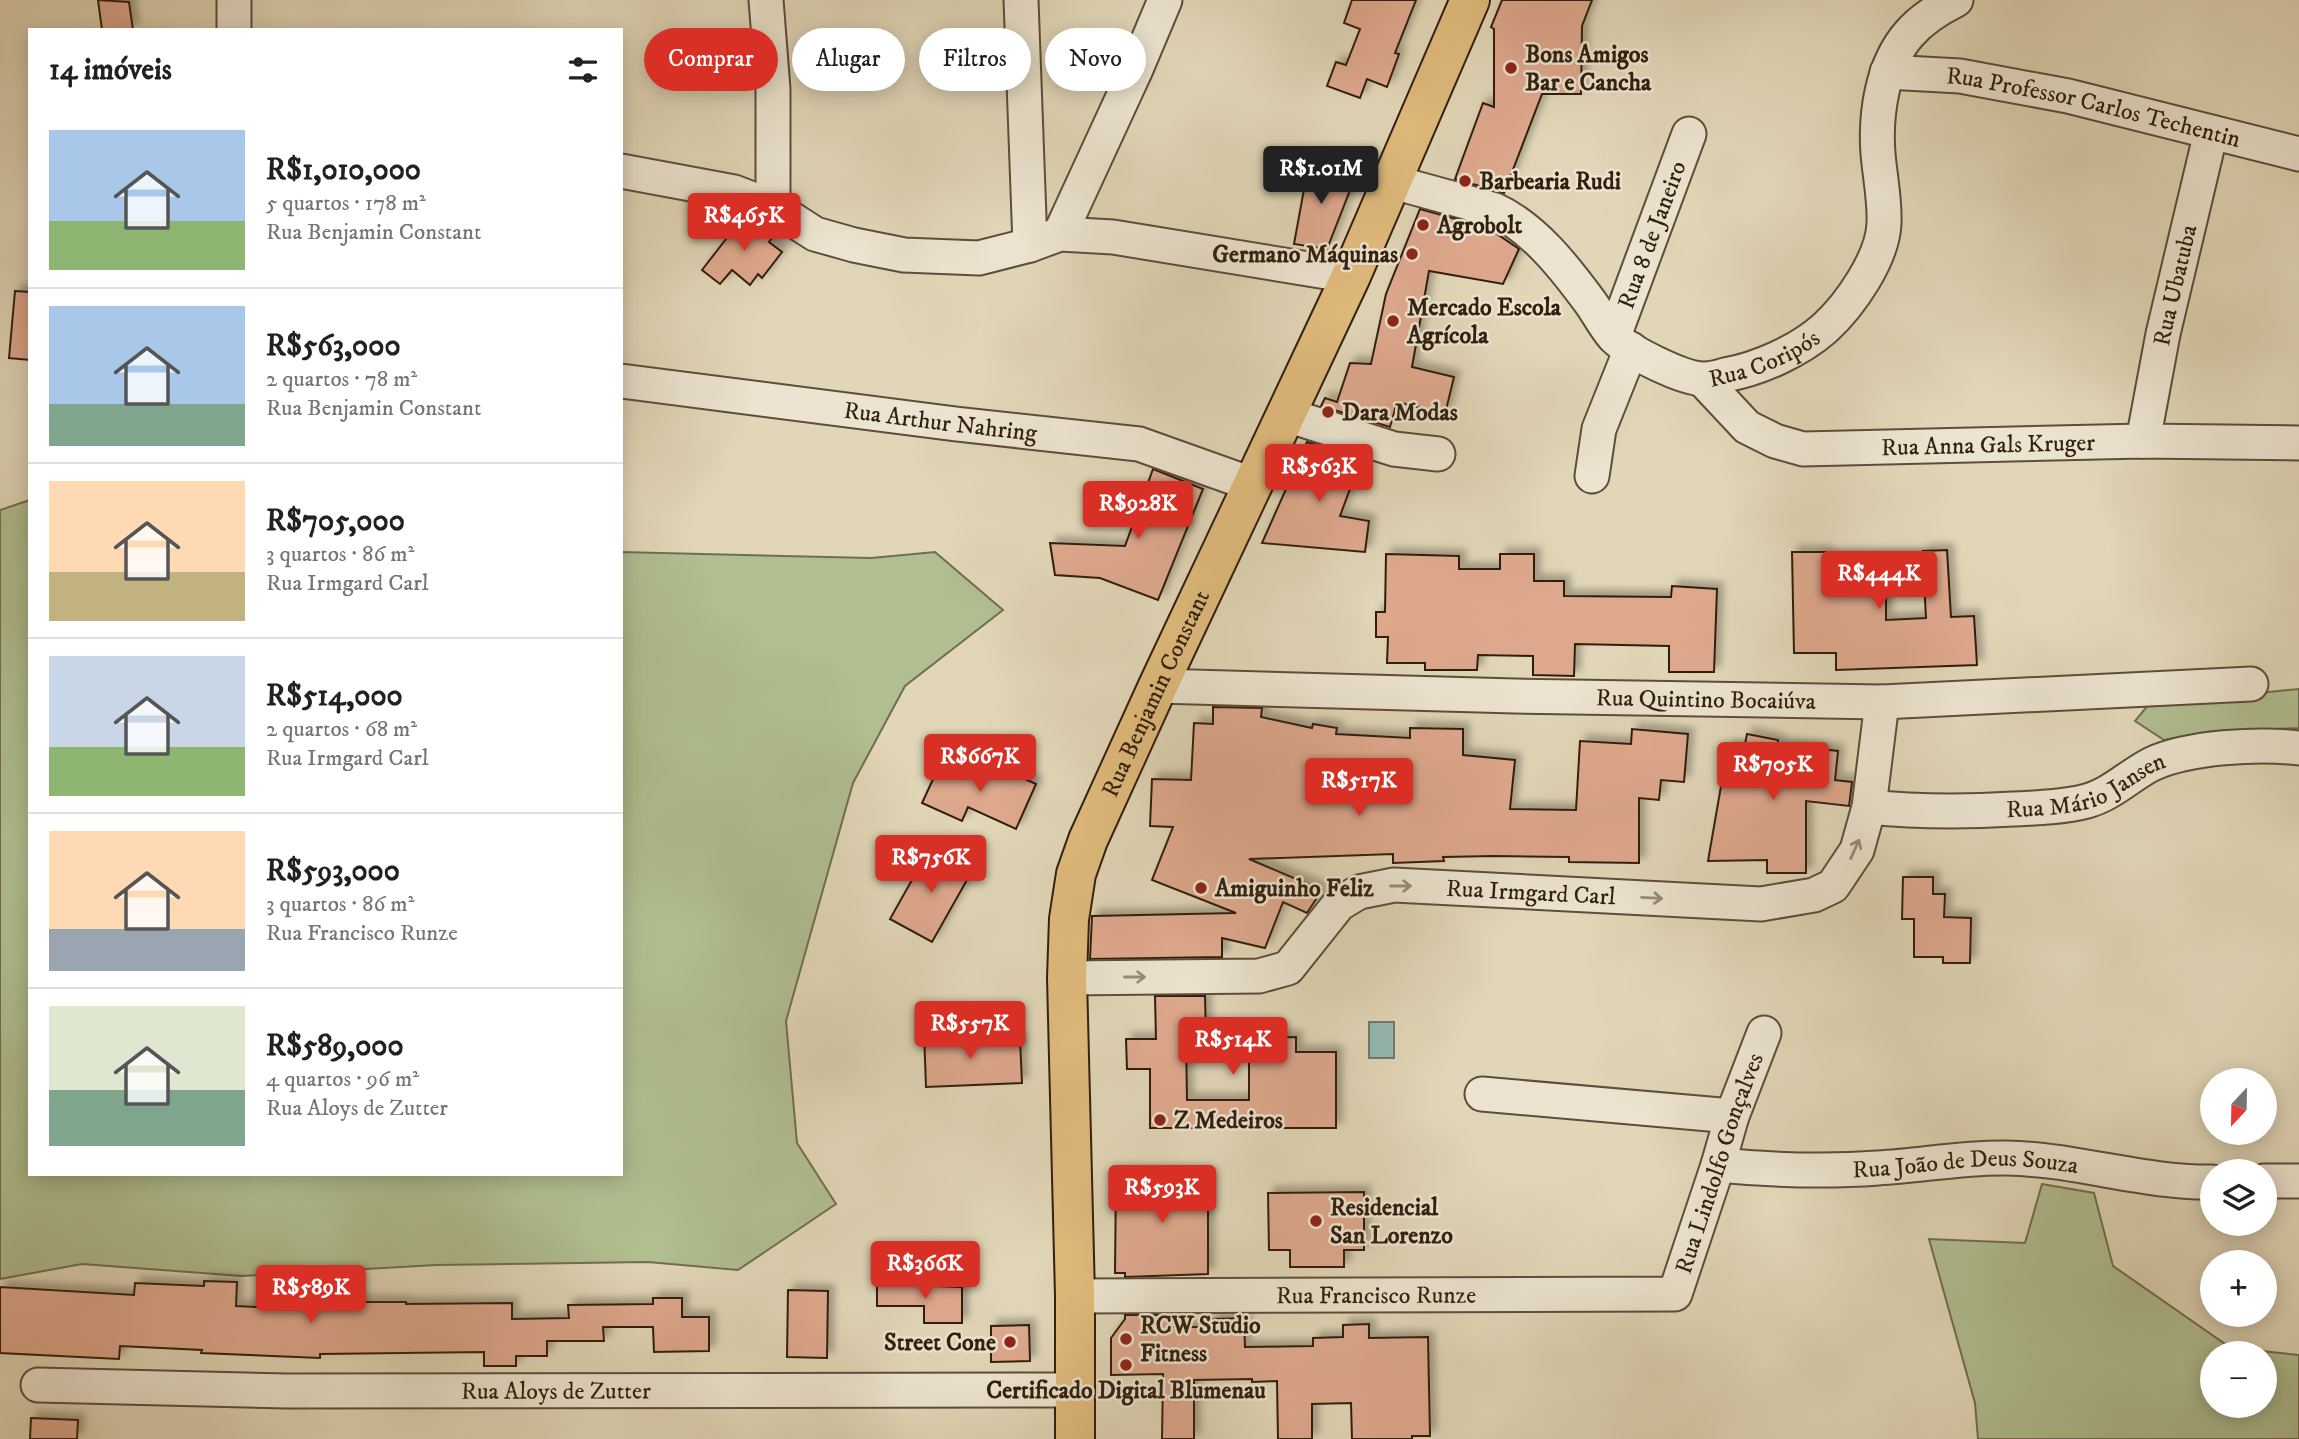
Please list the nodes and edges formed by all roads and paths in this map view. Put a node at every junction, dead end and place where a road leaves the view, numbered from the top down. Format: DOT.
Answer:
graph roads {
  1 [pos="234,0"];
  2 [pos="766,0"];
  3 [pos="1021,0"];
  4 [pos="1165,0"];
  5 [pos="1470,0"];
  6 [pos="1956,0"];
  7 [pos="234,28"];
  8 [pos="1887,72"];
  9 [pos="2211,132"];
  10 [pos="1689,134"];
  11 [pos="2299,154"];
  12 [pos="623,171"];
  13 [pos="1393,182"];
  14 [pos="773,207"];
  15 [pos="1045,239"];
  16 [pos="1351,276"];
  17 [pos="1623,343"];
  18 [pos="1703,380"];
  19 [pos="623,381"];
  20 [pos="1287,415"];
  21 [pos="2143,440"];
  22 [pos="2299,443"];
  23 [pos="1438,454"];
  24 [pos="1592,476"];
  25 [pos="1254,485"];
  26 [pos="2251,684"];
  27 [pos="1158,686"];
  28 [pos="1882,702"];
  29 [pos="2299,748"];
  30 [pos="1869,807"];
  31 [pos="1067,978"];
  32 [pos="1765,1033"];
  33 [pos="1482,1094"];
  34 [pos="1731,1116"];
  35 [pos="1718,1166"];
  36 [pos="2277,1181"];
  37 [pos="2299,1181"];
  38 [pos="2200,1182"];
  39 [pos="1675,1294"];
  40 [pos="1075,1296"];
  41 [pos="38,1385"];
  42 [pos="1074,1390"];
  43 [pos="1074,1439"];
  1 -- 7 [label="street"];
  2 -- 14 [label="street"];
  3 -- 15 [label="street"];
  4 -- 15 [label="street"];
  5 -- 13 [label="main road, Rua Benjamin Constant"];
  6 -- 8 [label="street, Rua Coripós"];
  8 -- 9 [label="street, Rua Professor Carlos Techentin"];
  8 -- 18 [label="street, Rua Coripós"];
  9 -- 11 [label="street, Rua Professor Carlos Techentin"];
  9 -- 21 [label="street, Rua Ubatuba"];
  10 -- 17 [label="street, Rua 8 de Janeiro"];
  12 -- 14 [label="street"];
  13 -- 16 [label="main road, Rua Benjamin Constant"];
  13 -- 17 [label="street, Rua Coripós"];
  14 -- 15 [label="street"];
  15 -- 16 [label="street"];
  16 -- 20 [label="main road, Rua Benjamin Constant"];
  17 -- 18 [label="street, Rua Coripós"];
  17 -- 24 [label="street, Rua 8 de Janeiro"];
  18 -- 21 [label="street, Rua Anna Gals Kruger"];
  19 -- 25 [label="street, Rua Arthur Nahring"];
  20 -- 23 [label="street"];
  20 -- 25 [label="main road, Rua Benjamin Constant"];
  21 -- 22 [label="street, Rua Anna Gals Kruger"];
  25 -- 27 [label="main road, Rua Benjamin Constant"];
  26 -- 28 [label="street, Rua Quintino Bocaiúva"];
  27 -- 28 [label="street, Rua Quintino Bocaiúva"];
  27 -- 31 [label="main road, Rua Benjamin Constant"];
  28 -- 30 [label="street, Rua Irmgard Carl"];
  29 -- 30 [label="street, Rua Mário Jansen"];
  31 -- 30 [label="street, Rua Irmgard Carl, one-way"];
  31 -- 40 [label="main road, Rua Benjamin Constant"];
  32 -- 34 [label="street, Rua Lindolfo Gonçalves"];
  33 -- 34 [label="street"];
  34 -- 35 [label="street, Rua Lindolfo Gonçalves"];
  35 -- 38 [label="street, Rua João de Deus Souza"];
  35 -- 39 [label="street, Rua Lindolfo Gonçalves"];
  36 -- 37 [label="street"];
  39 -- 40 [label="street, Rua Francisco Runze"];
  40 -- 42 [label="main road, Rua Benjamin Constant"];
  41 -- 42 [label="street, Rua Aloys de Zutter"];
  42 -- 43 [label="main road, Rua Benjamin Constant"];
}
